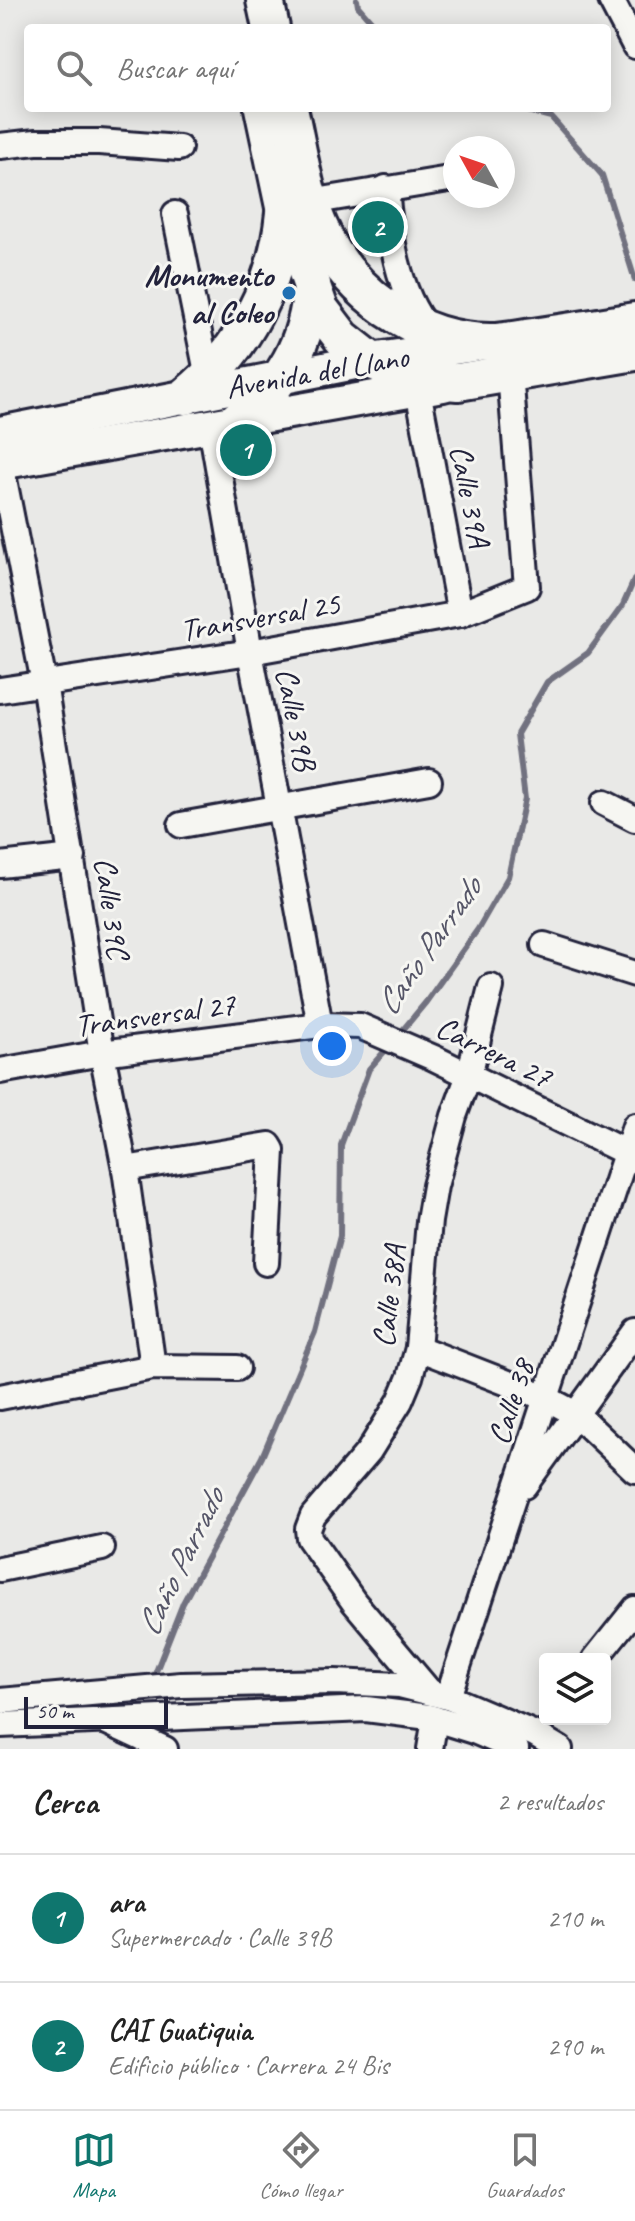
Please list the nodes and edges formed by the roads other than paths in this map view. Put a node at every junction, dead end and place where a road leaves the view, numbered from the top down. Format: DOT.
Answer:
graph roads {
  1 [pos="241,0"];
  2 [pos="265,0"];
  3 [pos="611,0"];
  4 [pos="246,24"];
  5 [pos="270,24"];
  6 [pos="635,46"];
  7 [pos="264,112"];
  8 [pos="289,112"];
  9 [pos="0,146"];
  10 [pos="179,148"];
  11 [pos="443,180"];
  12 [pos="386,188"];
  13 [pos="297,205"];
  14 [pos="175,214"];
  15 [pos="312,285"];
  16 [pos="635,321"];
  17 [pos="430,331"];
  18 [pos="585,345"];
  19 [pos="635,352"];
  20 [pos="502,358"];
  21 [pos="370,360"];
  22 [pos="281,380"];
  23 [pos="458,382"];
  24 [pos="197,386"];
  25 [pos="418,390"];
  26 [pos="224,423"];
  27 [pos="0,433"];
  28 [pos="0,462"];
  29 [pos="460,614"];
  30 [pos="250,652"];
  31 [pos="44,683"];
  32 [pos="0,690"];
  33 [pos="429,781"];
  34 [pos="604,803"];
  35 [pos="280,806"];
  36 [pos="635,819"];
  37 [pos="181,825"];
  38 [pos="73,857"];
  39 [pos="0,865"];
  40 [pos="544,945"];
  41 [pos="635,974"];
  42 [pos="491,987"];
  43 [pos="320,1025"];
  44 [pos="102,1053"];
  45 [pos="0,1071"];
  46 [pos="469,1075"];
  47 [pos="635,1126"];
  48 [pos="631,1154"];
  49 [pos="125,1169"];
  50 [pos="266,1263"];
  51 [pos="635,1332"];
  52 [pos="418,1348"];
  53 [pos="153,1367"];
  54 [pos="237,1368"];
  55 [pos="0,1397"];
  56 [pos="546,1398"];
  57 [pos="576,1414"];
  58 [pos="635,1470"];
  59 [pos="511,1505"];
  60 [pos="102,1548"];
  61 [pos="0,1569"];
  62 [pos="635,1609"];
  63 [pos="600,1653"];
  64 [pos="438,1694"];
  65 [pos="0,1701"];
  66 [pos="101,1719"];
  67 [pos="435,1719"];
  68 [pos="0,1725"];
  69 [pos="533,1734"];
  70 [pos="165,1749"];
  71 [pos="430,1749"];
  72 [pos="560,1749"];
  1 -- 4 [label="highway"];
  2 -- 5 [label="highway"];
  3 -- 6 [label="street"];
  7 -- 13 [label="highway"];
  8 -- 13 [label="highway"];
  9 -- 10 [label="street"];
  11 -- 12 [label="street"];
  12 -- 13 [label="street"];
  12 -- 17 [label="street"];
  13 -- 15 [label="highway"];
  13 -- 17 [label="highway"];
  13 -- 24 [label="highway"];
  14 -- 24 [label="street"];
  15 -- 21 [label="highway"];
  15 -- 22 [label="highway"];
  16 -- 18 [label="highway, Avenida del Llano"];
  17 -- 20 [label="highway"];
  18 -- 19 [label="highway, Avenida del Llano"];
  18 -- 20 [label="highway, Avenida del Llano"];
  20 -- 21 [label="main road, Avenida del Llano"];
  20 -- 23 [label="highway, Avenida del Llano"];
  20 -- 29 [label="street, Transversal 25"];
  21 -- 22 [label="main road, Avenida del Llano"];
  21 -- 23 [label="highway"];
  22 -- 24 [label="main road, Avenida del Llano"];
  22 -- 26 [label="highway"];
  23 -- 25 [label="main road, Avenida del Llano"];
  24 -- 27 [label="main road, Avenida del Llano"];
  25 -- 26 [label="main road, Avenida del Llano"];
  25 -- 29 [label="street, Calle 39A"];
  26 -- 28 [label="main road, Avenida del Llano"];
  26 -- 30 [label="street, Calle 39B"];
  28 -- 31 [label="street, Calle 39C"];
  29 -- 30 [label="street, Transversal 25"];
  30 -- 31 [label="street, Transversal 25"];
  30 -- 35 [label="street, Calle 39B"];
  31 -- 32 [label="street, Transversal 25"];
  31 -- 38 [label="street, Calle 39C"];
  33 -- 35 [label="street"];
  34 -- 36 [label="street"];
  35 -- 37 [label="street"];
  35 -- 43 [label="street, Calle 39B"];
  38 -- 39 [label="street"];
  38 -- 44 [label="street, Calle 39C"];
  40 -- 41 [label="street"];
  42 -- 46 [label="street, Calle 38A"];
  43 -- 44 [label="street, Transversal 27"];
  43 -- 46 [label="street, Carrera 27"];
  44 -- 45 [label="street, Transversal 27"];
  44 -- 49 [label="street, Calle 39C"];
  46 -- 48 [label="street, Carrera 27"];
  46 -- 52 [label="street, Calle 38A"];
  47 -- 48 [label="street, Calle 38"];
  48 -- 56 [label="street, Calle 38"];
  49 -- 50 [label="street"];
  49 -- 53 [label="street, Calle 39C"];
  51 -- 57 [label="street"];
  52 -- 56 [label="street"];
  52 -- 64 [label="street, Calle 38A"];
  53 -- 54 [label="street"];
  53 -- 55 [label="street"];
  56 -- 57 [label="street"];
  56 -- 59 [label="street, Calle 38"];
  57 -- 58 [label="street"];
  57 -- 59 [label="street"];
  59 -- 64 [label="street, Calle 38"];
  60 -- 61 [label="street"];
  62 -- 63 [label="street"];
  64 -- 65 [label="street"];
  64 -- 69 [label="street"];
  66 -- 67 [label="street"];
  66 -- 68 [label="street"];
  66 -- 70 [label="street"];
  67 -- 69 [label="street"];
  67 -- 71 [label="street"];
  69 -- 72 [label="street"];
}
